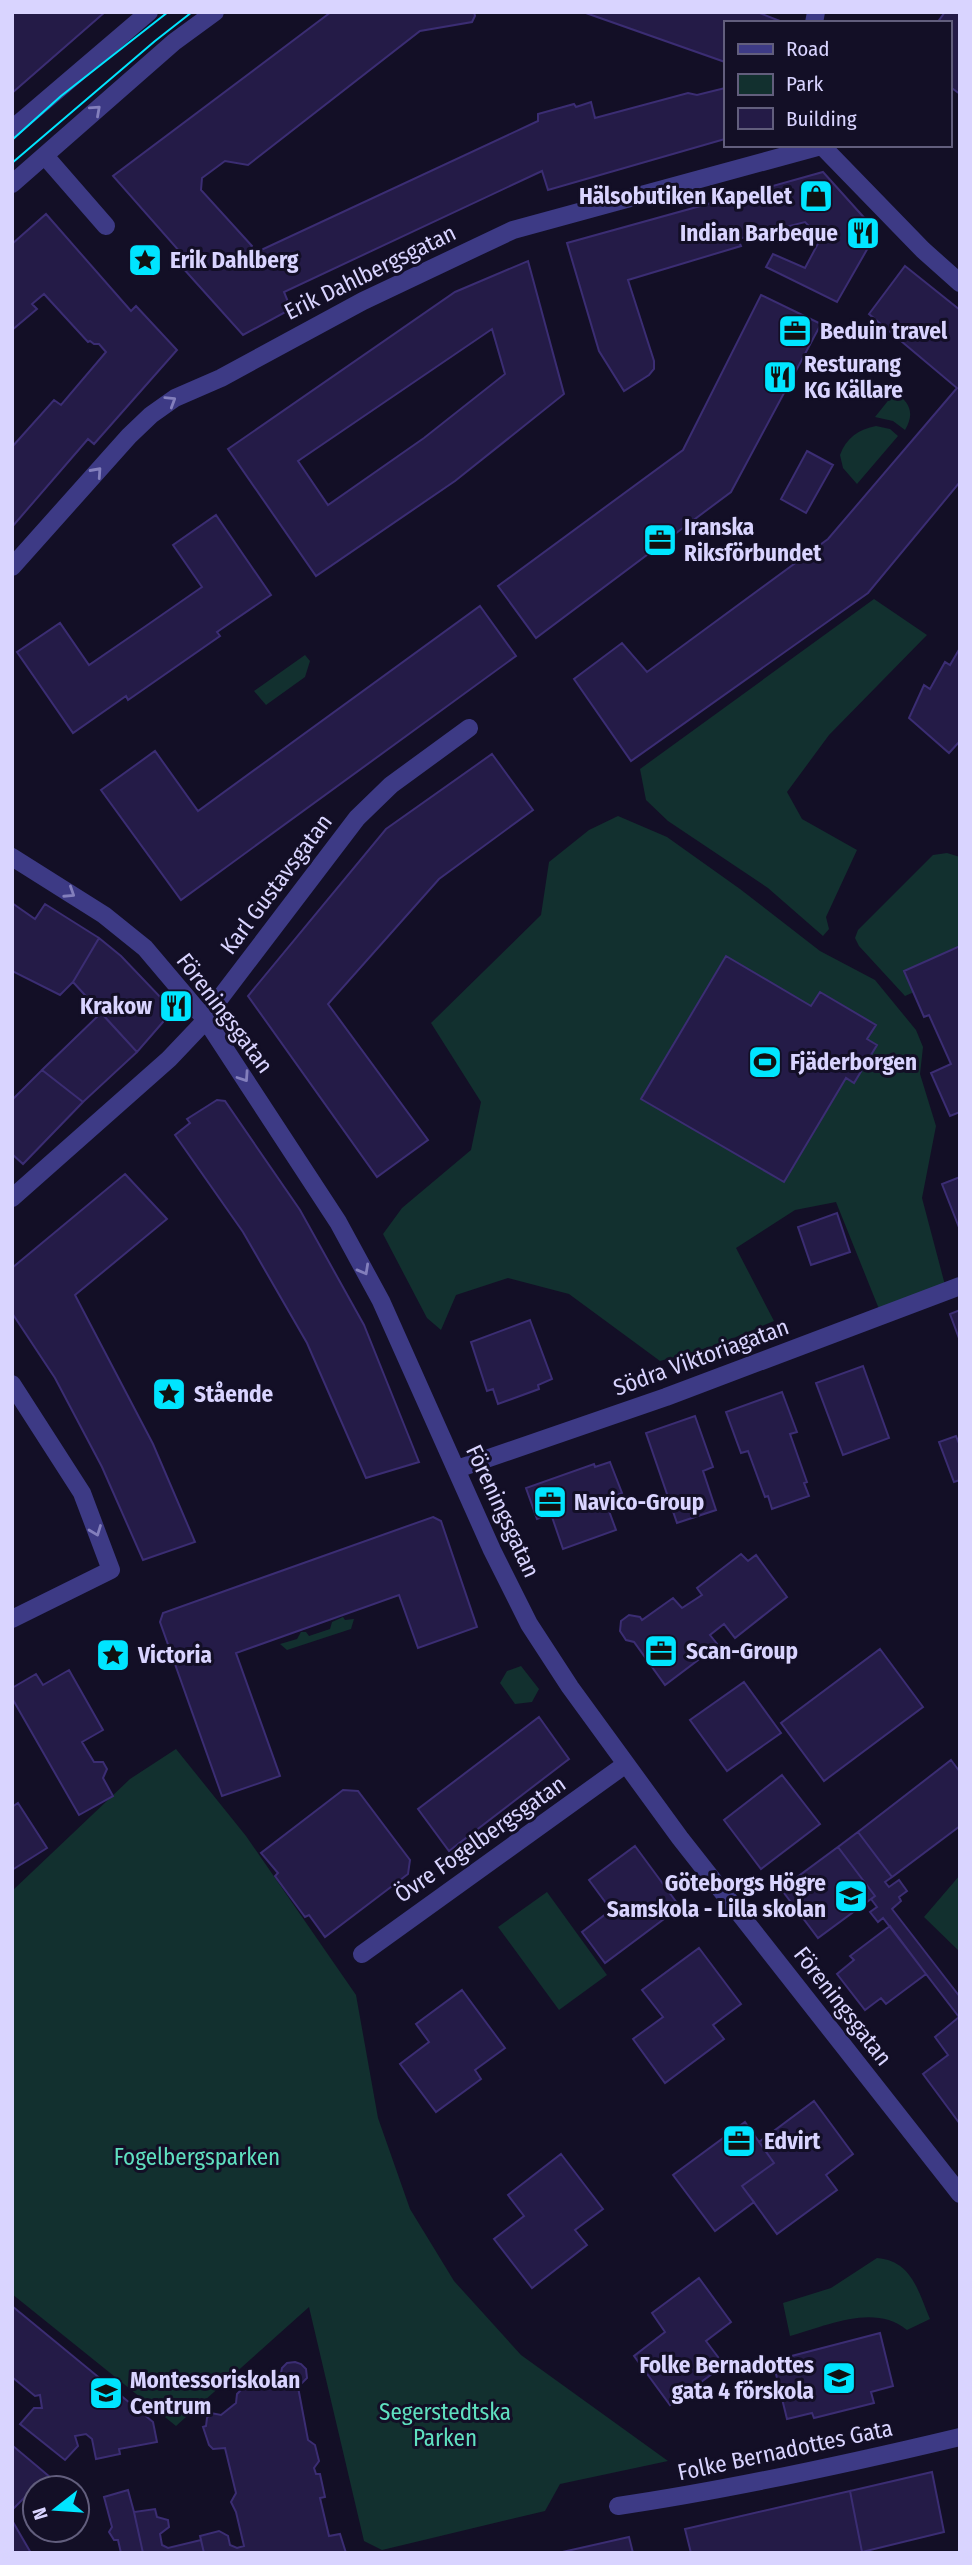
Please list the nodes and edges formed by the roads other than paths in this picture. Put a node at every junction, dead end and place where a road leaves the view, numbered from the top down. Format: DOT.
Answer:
graph roads {
  1 [pos="149,12"];
  2 [pos="215,12"];
  3 [pos="12,129"];
  4 [pos="817,147"];
  5 [pos="822,147"];
  6 [pos="45,156"];
  7 [pos="12,184"];
  8 [pos="106,226"];
  9 [pos="960,283"];
  10 [pos="12,567"];
  11 [pos="469,728"];
  12 [pos="12,856"];
  13 [pos="206,1020"];
  14 [pos="12,1198"];
  15 [pos="960,1286"];
  16 [pos="12,1384"];
  17 [pos="457,1469"];
  18 [pos="12,1619"];
  19 [pos="626,1764"];
  20 [pos="362,1954"];
  21 [pos="960,2194"];
  22 [pos="960,2437"];
  23 [pos="618,2506"];
  1 -- 3 [label="street"];
  6 -- 2 [label="street, one-way"];
  10 -- 4 [label="street, Erik Dahlbergsgatan, one-way"];
  5 -- 9 [label="street"];
  6 -- 7 [label="street"];
  6 -- 8 [label="street"];
  11 -- 13 [label="street, Karl Gustavsgatan"];
  12 -- 13 [label="street, Föreningsgatan, one-way"];
  13 -- 14 [label="street, Karl Gustavsgatan"];
  13 -- 17 [label="street, Föreningsgatan, one-way"];
  15 -- 17 [label="street, Södra Viktoriagatan"];
  16 -- 18 [label="street, one-way"];
  17 -- 19 [label="street, Föreningsgatan"];
  19 -- 20 [label="street, Övre Fogelbergsgatan"];
  19 -- 21 [label="street, Föreningsgatan"];
  22 -- 23 [label="street, Folke Bernadottes Gata"];
}
